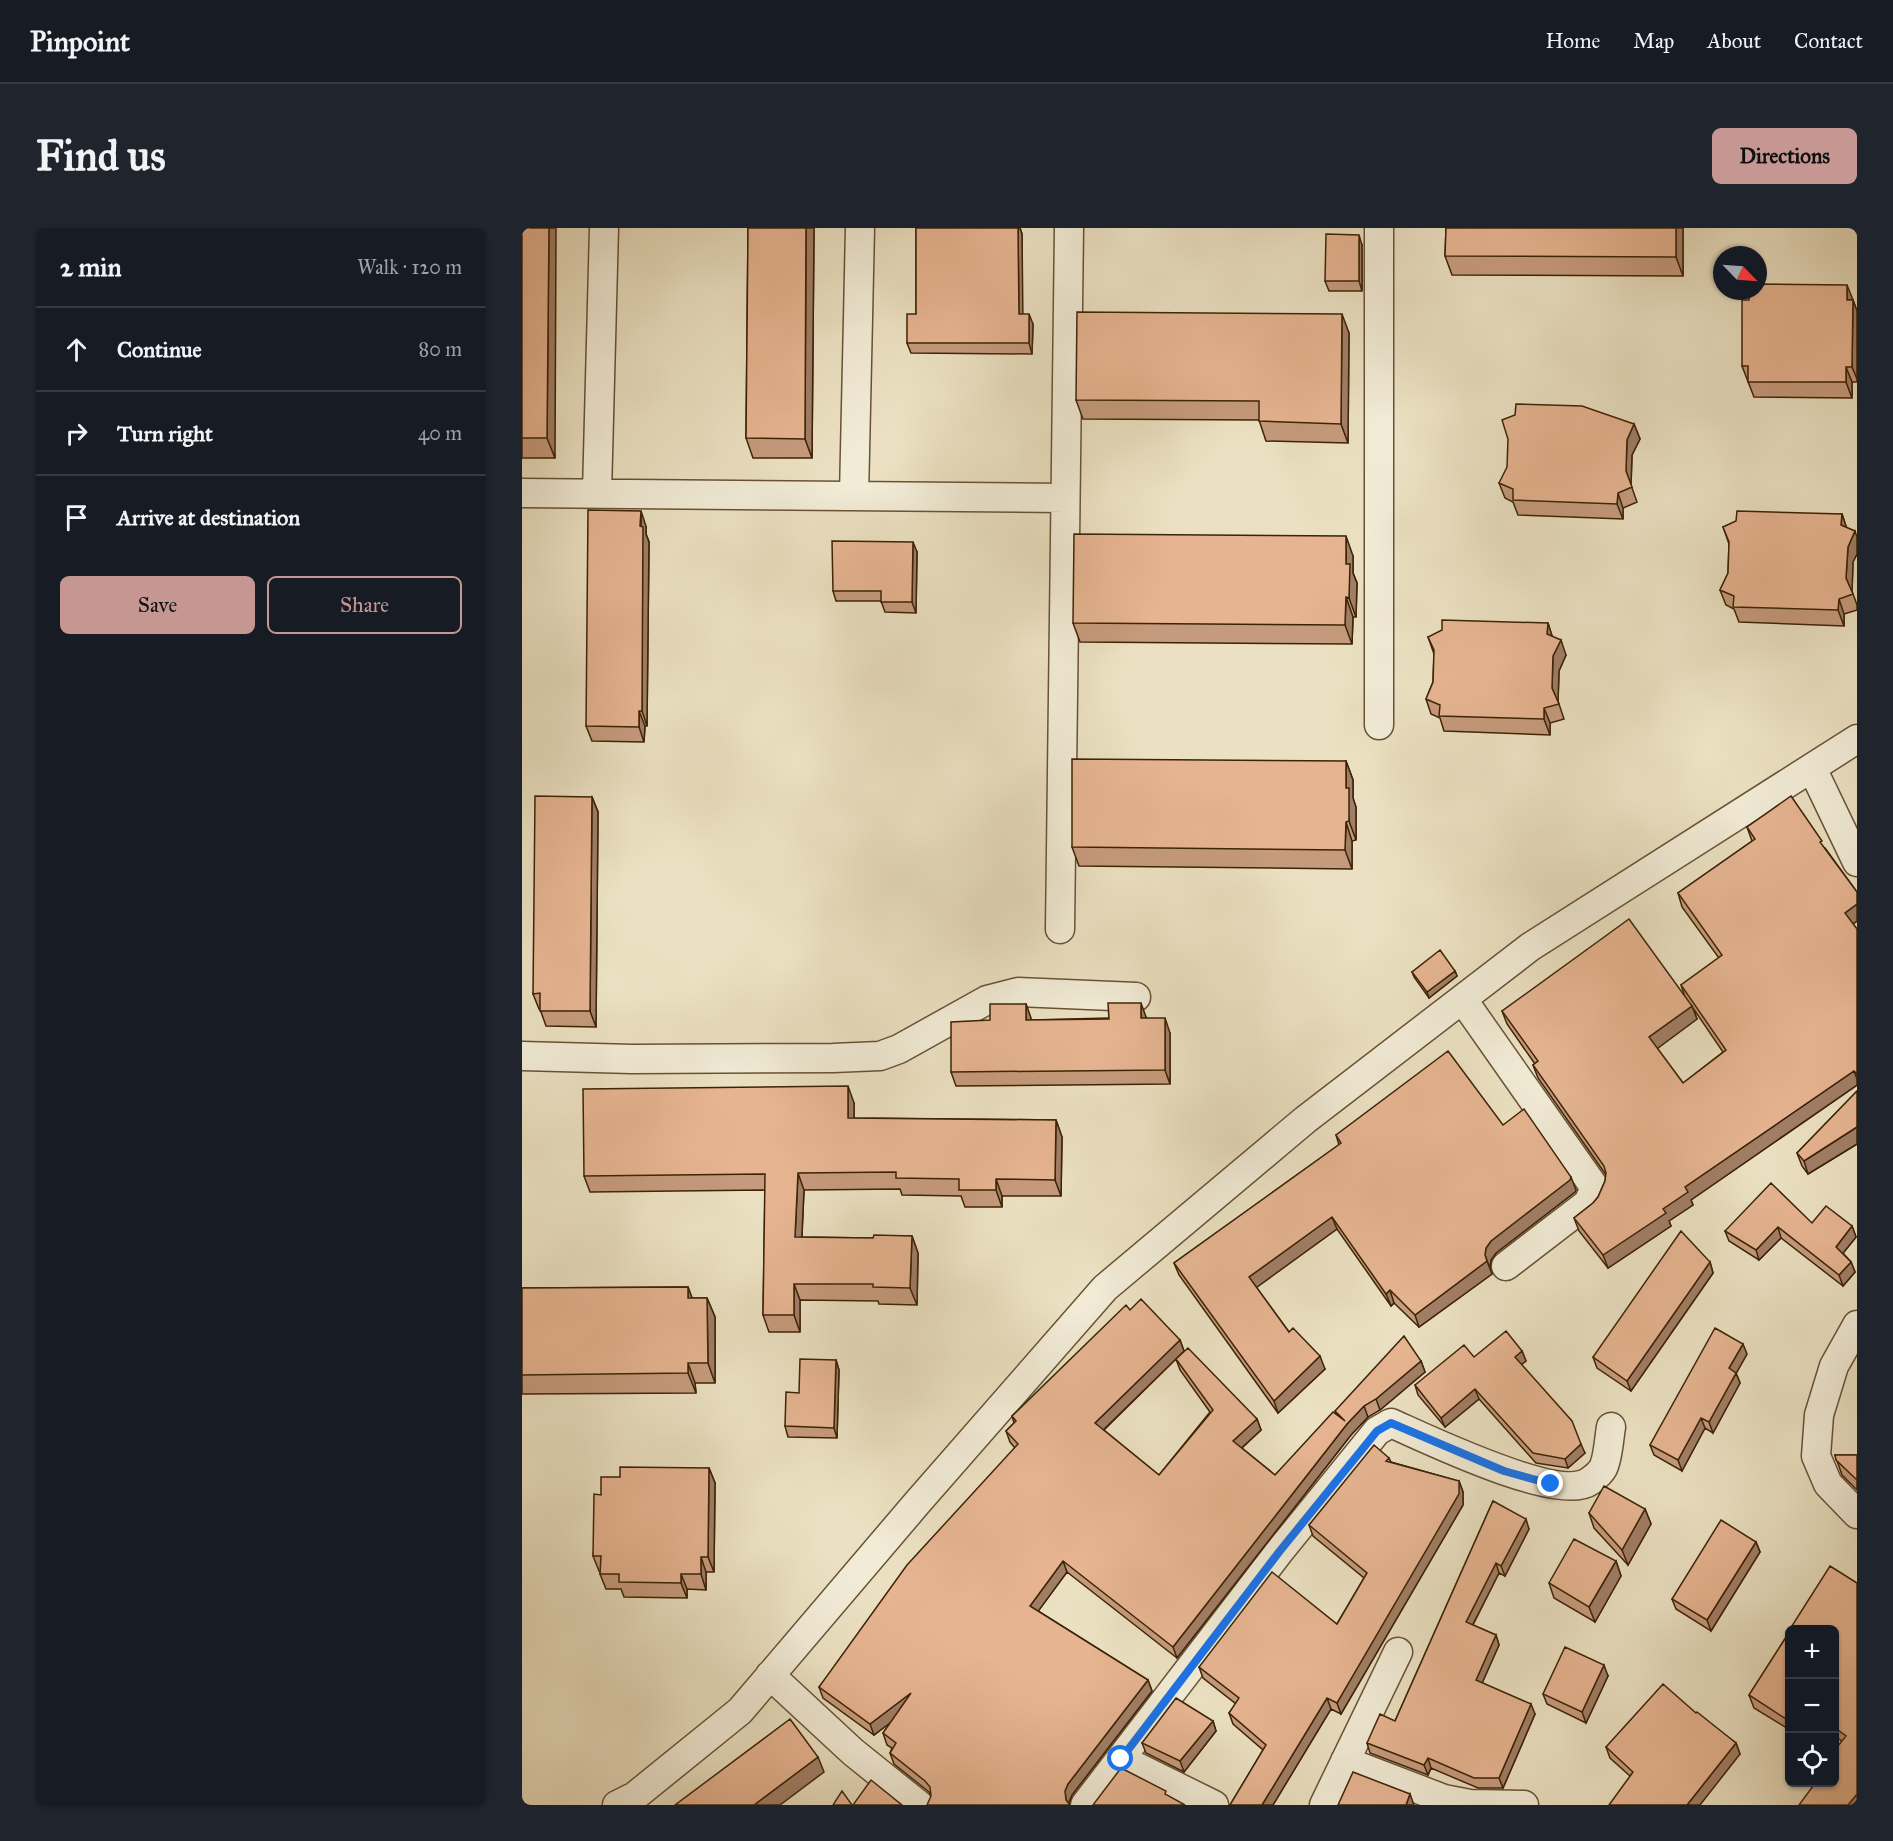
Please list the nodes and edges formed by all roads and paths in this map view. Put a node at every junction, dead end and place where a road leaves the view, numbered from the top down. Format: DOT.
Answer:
graph roads {
  1 [pos="603,228"];
  2 [pos="860,228"];
  3 [pos="1069,228"];
  4 [pos="1379,228"];
  5 [pos="522,493"];
  6 [pos="597,493"];
  7 [pos="854,496"];
  8 [pos="1065,498"];
  9 [pos="1379,725"];
  10 [pos="1857,740"];
  11 [pos="1812,768"];
  12 [pos="1857,862"];
  13 [pos="1060,929"];
  14 [pos="1136,997"];
  15 [pos="1463,1000"];
  16 [pos="522,1056"];
  17 [pos="1506,1266"];
  18 [pos="1857,1325"];
  19 [pos="1611,1427"];
  20 [pos="1857,1514"];
  21 [pos="1398,1652"];
  22 [pos="770,1675"];
  23 [pos="1121,1759"];
  24 [pos="1345,1761"];
  25 [pos="616,1805"];
  26 [pos="919,1805"];
  27 [pos="1085,1805"];
  28 [pos="1214,1805"];
  29 [pos="1324,1805"];
  30 [pos="1524,1805"];
  1 -- 6 [label="street"];
  2 -- 7 [label="street"];
  3 -- 8 [label="street"];
  4 -- 9 [label="street"];
  5 -- 6 [label="street"];
  6 -- 7 [label="street"];
  7 -- 8 [label="street"];
  8 -- 13 [label="street"];
  10 -- 11 [label="street"];
  11 -- 12 [label="street"];
  11 -- 15 [label="street"];
  14 -- 16 [label="street"];
  15 -- 17 [label="street"];
  15 -- 22 [label="street"];
  18 -- 20 [label="street"];
  19 -- 23 [label="street"];
  21 -- 24 [label="street"];
  22 -- 25 [label="street"];
  22 -- 26 [label="street"];
  23 -- 27 [label="street"];
  23 -- 28 [label="street"];
  24 -- 29 [label="street"];
  24 -- 30 [label="street"];
}
